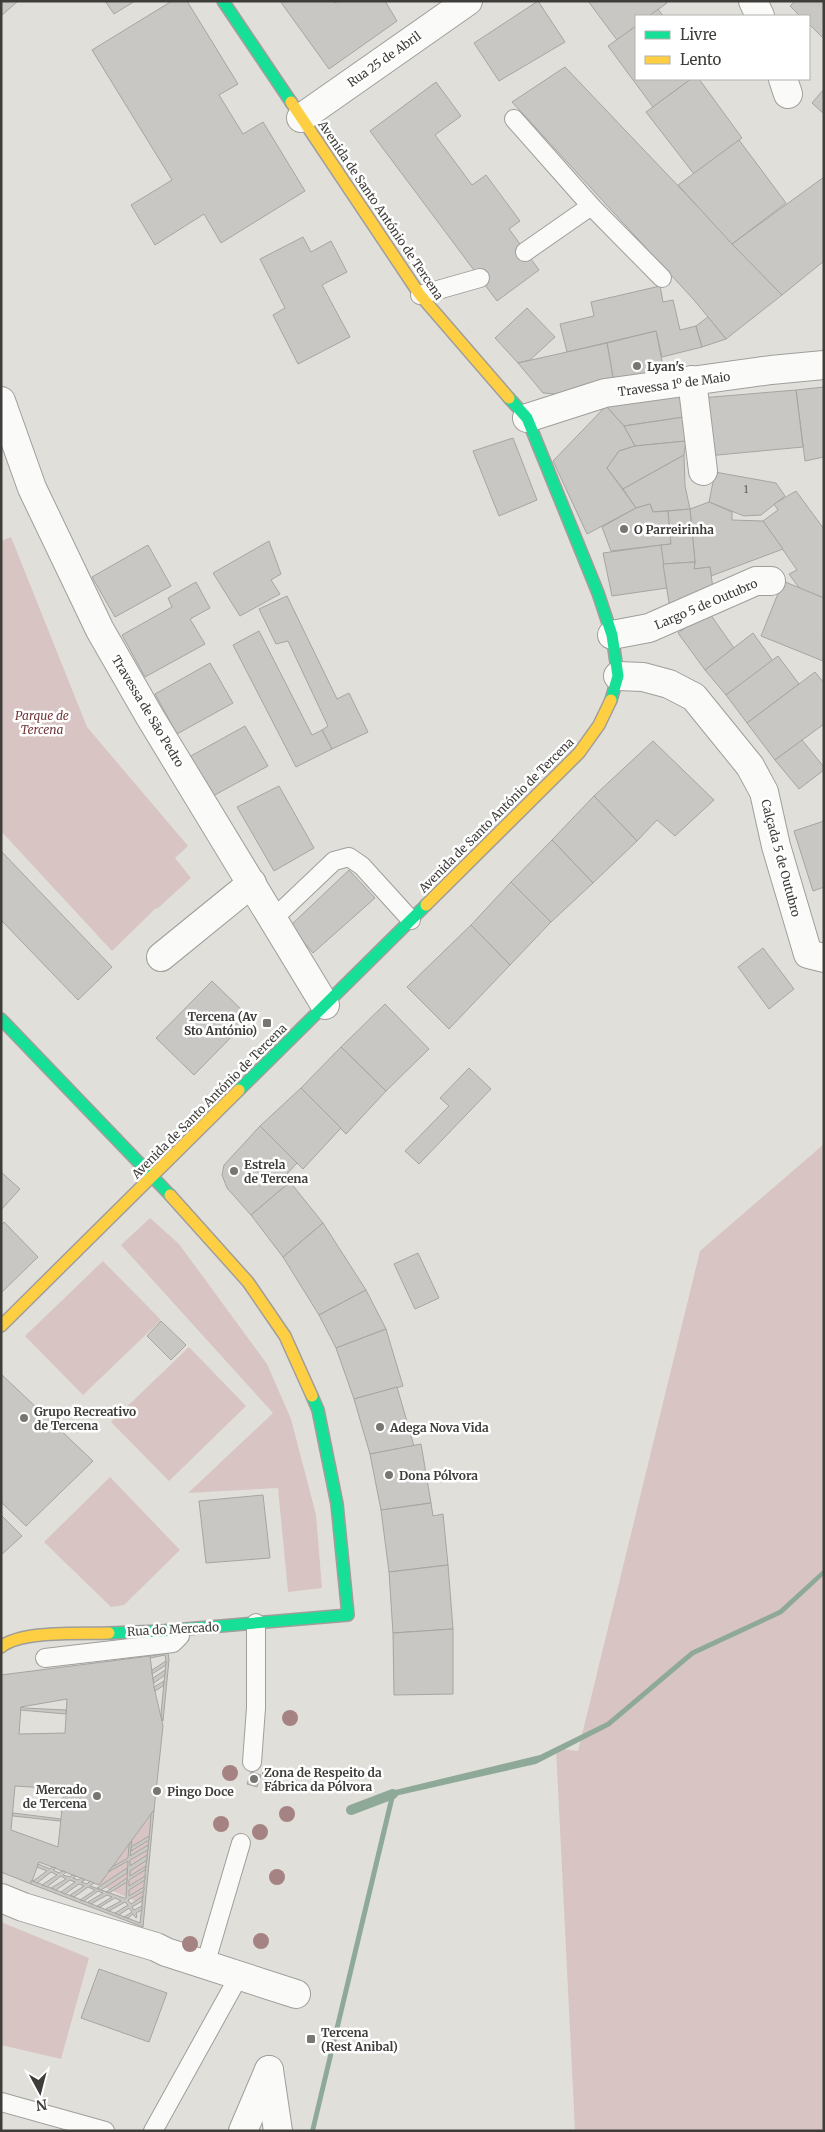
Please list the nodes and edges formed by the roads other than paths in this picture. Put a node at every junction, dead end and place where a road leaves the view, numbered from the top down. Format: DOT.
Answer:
graph roads {
  1 [pos="223,1"];
  2 [pos="468,1"];
  3 [pos="753,1"];
  4 [pos="760,15"];
  5 [pos="301,118"];
  6 [pos="514,119"];
  7 [pos="591,206"];
  8 [pos="526,252"];
  9 [pos="480,278"];
  10 [pos="662,278"];
  11 [pos="420,295"];
  12 [pos="824,365"];
  13 [pos="692,380"];
  14 [pos="1,402"];
  15 [pos="527,418"];
  16 [pos="703,471"];
  17 [pos="771,581"];
  18 [pos="612,635"];
  19 [pos="618,676"];
  20 [pos="252,883"];
  21 [pos="273,919"];
  22 [pos="411,920"];
  23 [pos="161,957"];
  24 [pos="824,958"];
  25 [pos="325,1005"];
  26 [pos="1,1019"];
  27 [pos="153,1176"];
  28 [pos="1,1326"];
  29 [pos="256,1623"];
  30 [pos="187,1629"];
  31 [pos="1,1647"];
  32 [pos="45,1658"];
  33 [pos="252,1762"];
  34 [pos="241,1843"];
  35 [pos="28,1894"];
  36 [pos="1,1898"];
  37 [pos="156,1947"];
  38 [pos="205,1964"];
  39 [pos="239,1976"];
  40 [pos="296,1994"];
  41 [pos="1,2102"];
  42 [pos="106,2131"];
  43 [pos="153,2131"];
  44 [pos="243,2131"];
  45 [pos="278,2131"];
  1 -- 5 [label="street, Avenida de Santo António de Tercena"];
  2 -- 5 [label="street, Rua 25 de Abril"];
  3 -- 4 [label="street"];
  5 -- 11 [label="street, Avenida de Santo António de Tercena"];
  6 -- 7 [label="lane"];
  7 -- 8 [label="lane"];
  7 -- 10 [label="lane"];
  9 -- 11 [label="lane"];
  11 -- 15 [label="street, Avenida de Santo António de Tercena"];
  12 -- 13 [label="street, Travessa 1º de Maio"];
  13 -- 15 [label="street, Travessa 1º de Maio"];
  13 -- 16 [label="street"];
  14 -- 20 [label="street, Travessa de São Pedro"];
  15 -- 18 [label="street, Avenida de Santo António de Tercena"];
  17 -- 18 [label="street, Largo 5 de Outubro"];
  18 -- 19 [label="street, Avenida de Santo António de Tercena"];
  19 -- 22 [label="street, Avenida de Santo António de Tercena"];
  19 -- 24 [label="street, Calçada 5 de Outubro"];
  20 -- 21 [label="street, Travessa de São Pedro"];
  20 -- 23 [label="street"];
  21 -- 22 [label="lane"];
  21 -- 25 [label="street, Travessa de São Pedro"];
  22 -- 25 [label="street, Avenida de Santo António de Tercena"];
  25 -- 27 [label="street, Avenida de Santo António de Tercena"];
  26 -- 27 [label="street"];
  27 -- 28 [label="street, Avenida de Santo António de Tercena"];
  27 -- 29 [label="street, Rua do Mercado"];
  29 -- 30 [label="street, Rua do Mercado"];
  29 -- 33 [label="lane"];
  30 -- 31 [label="street, Rua do Mercado"];
  30 -- 32 [label="lane"];
  34 -- 38 [label="lane"];
  35 -- 37 [label="lane"];
  36 -- 37 [label="street"];
  37 -- 38 [label="street"];
  38 -- 39 [label="street"];
  39 -- 40 [label="street"];
  39 -- 43 [label="lane"];
  41 -- 42 [label="lane"];
  44 -- 45 [label="street"];
}
